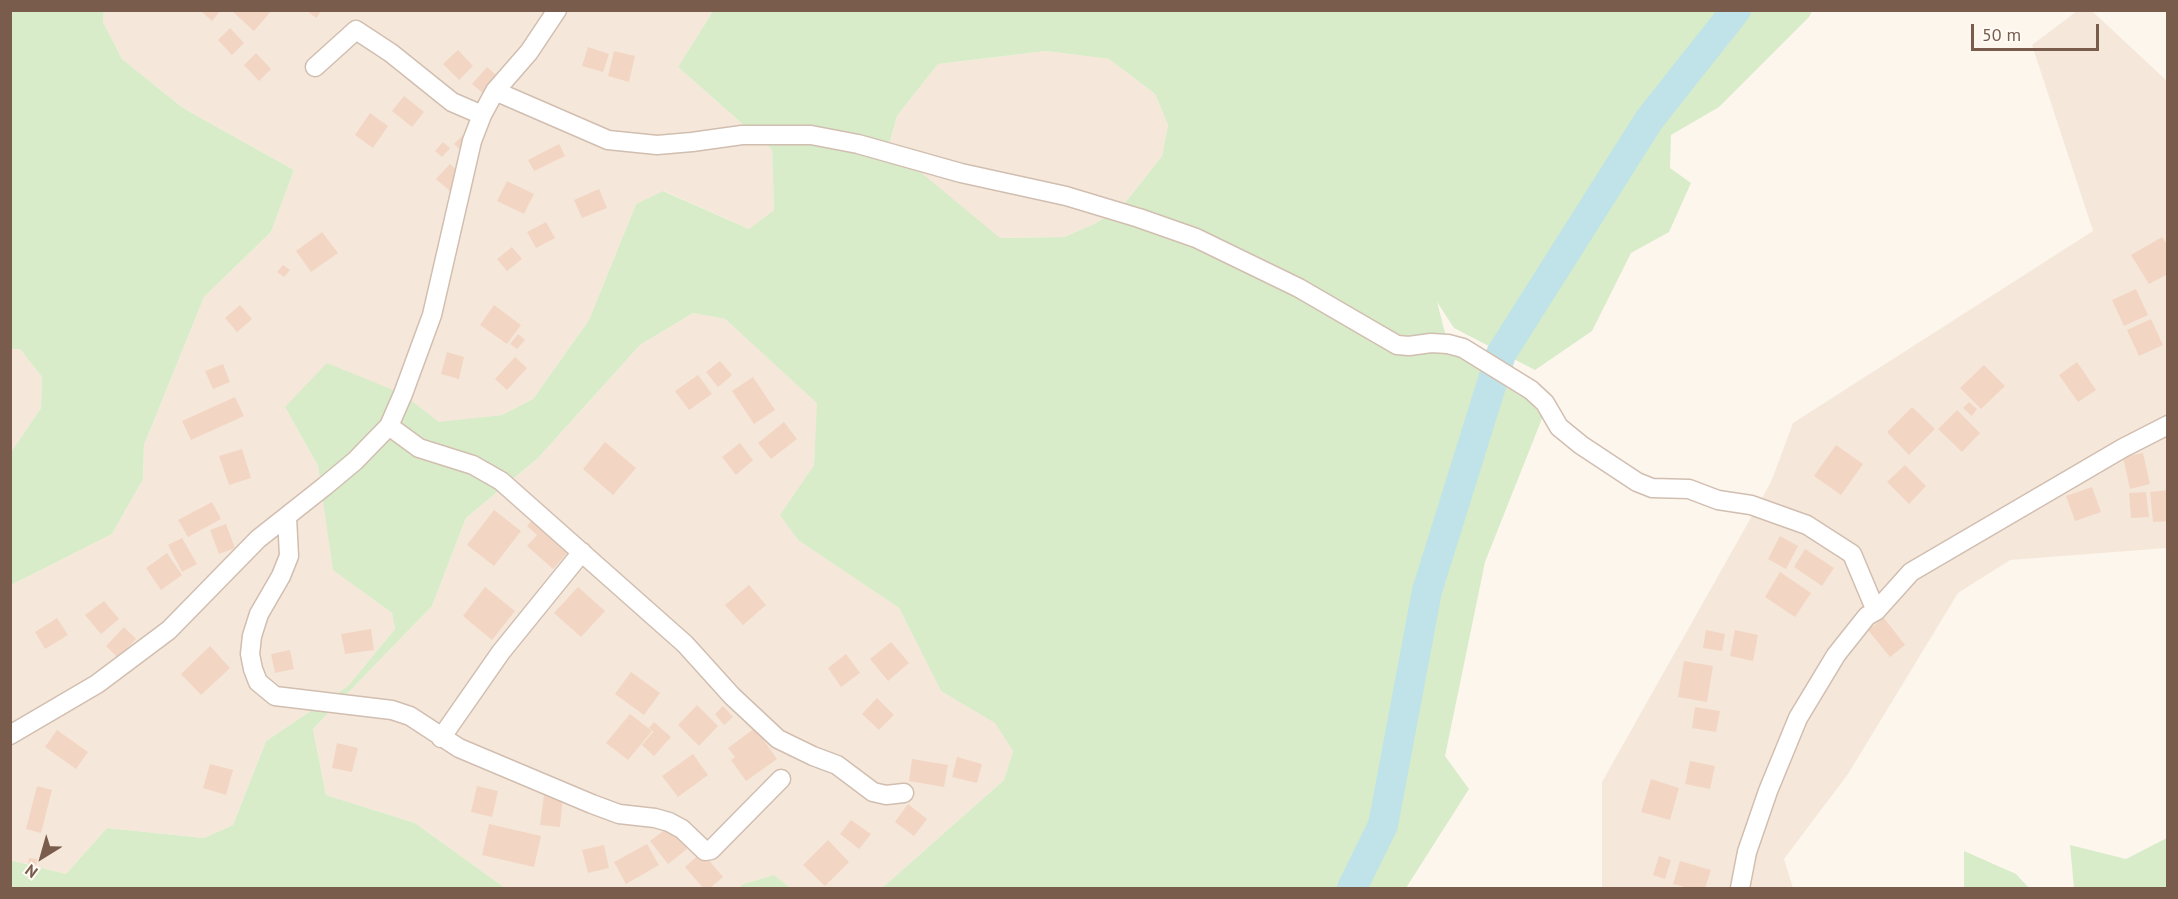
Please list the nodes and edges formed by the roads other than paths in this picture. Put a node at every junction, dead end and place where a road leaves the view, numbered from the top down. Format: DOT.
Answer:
graph roads {
  1 [pos="557,10"];
  2 [pos="315,67"];
  3 [pos="495,91"];
  4 [pos="482,115"];
  5 [pos="2168,425"];
  6 [pos="389,426"];
  7 [pos="287,517"];
  8 [pos="582,552"];
  9 [pos="1876,610"];
  10 [pos="10,735"];
  11 [pos="441,738"];
  12 [pos="780,779"];
  13 [pos="904,793"];
  14 [pos="1740,888"];
  1 -- 3 [label="street"];
  2 -- 4 [label="street"];
  3 -- 4 [label="street"];
  3 -- 9 [label="street"];
  4 -- 6 [label="street"];
  5 -- 9 [label="street"];
  6 -- 7 [label="street"];
  6 -- 8 [label="street"];
  7 -- 10 [label="street"];
  7 -- 11 [label="street"];
  8 -- 11 [label="street"];
  8 -- 13 [label="street"];
  9 -- 14 [label="street"];
  11 -- 12 [label="street"];
}
